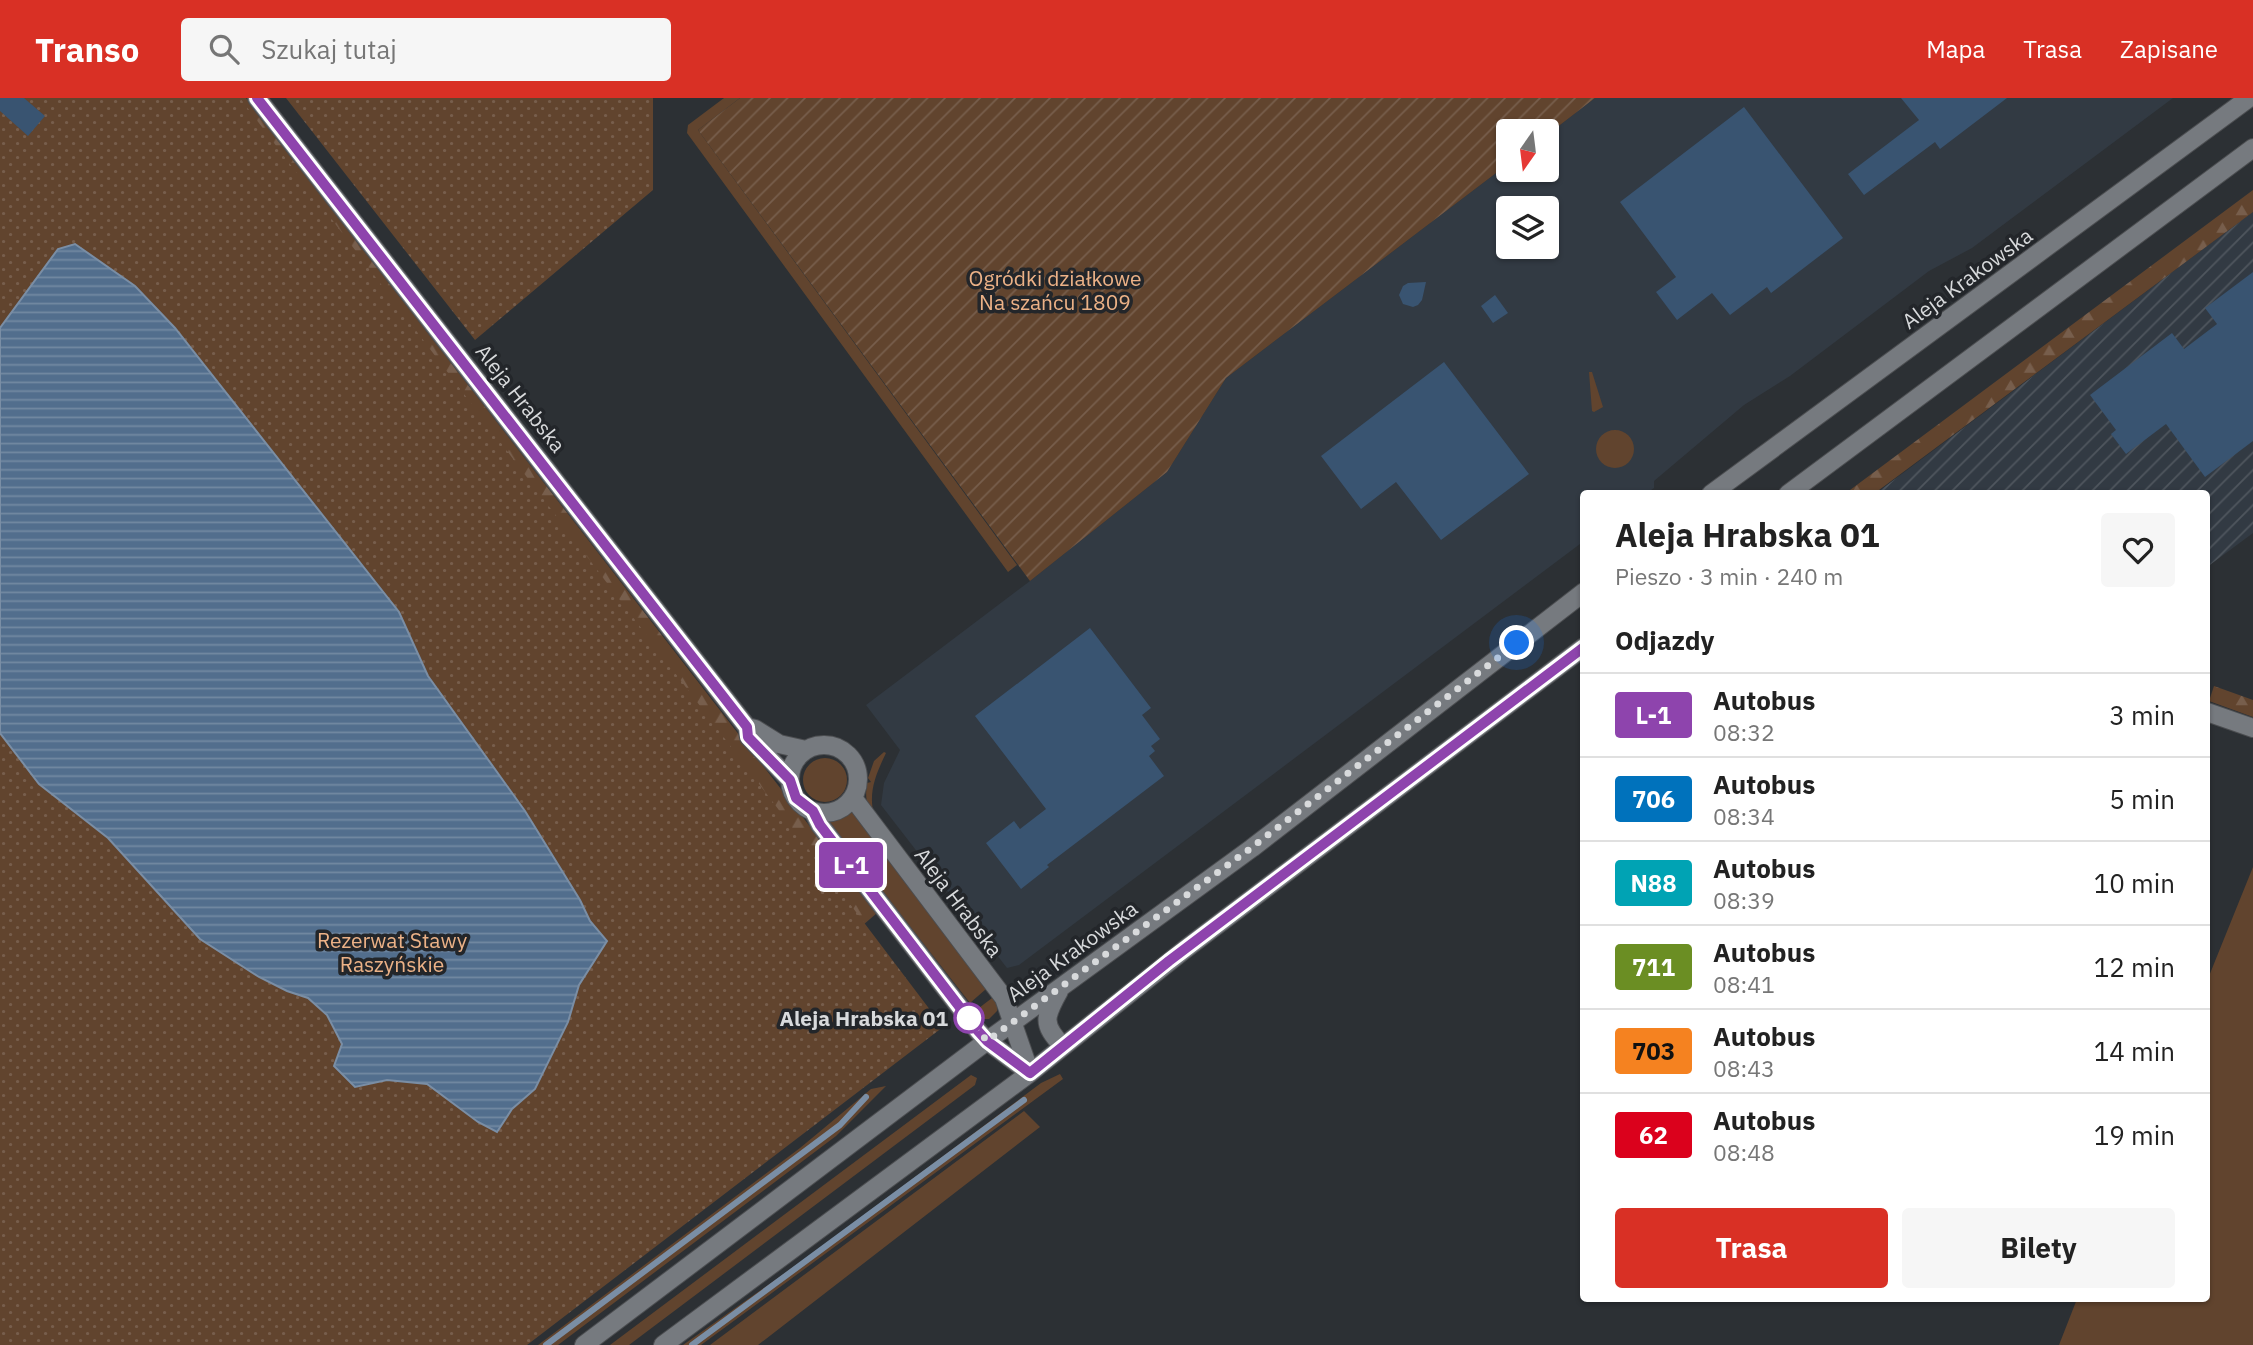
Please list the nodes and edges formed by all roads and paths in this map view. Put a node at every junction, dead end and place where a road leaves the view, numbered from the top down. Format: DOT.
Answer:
graph roads {
  1 [pos="257,98"];
  2 [pos="2249,98"];
  3 [pos="2253,148"];
  4 [pos="1716,490"];
  5 [pos="1793,490"];
  6 [pos="1580,595"];
  7 [pos="1580,650"];
  8 [pos="2210,713"];
  9 [pos="747,727"];
  10 [pos="2253,729"];
  11 [pos="806,750"];
  12 [pos="790,780"];
  13 [pos="853,798"];
  14 [pos="813,811"];
  15 [pos="1061,988"];
  16 [pos="1012,1023"];
  17 [pos="987,1041"];
  18 [pos="1063,1046"];
  19 [pos="1030,1073"];
  20 [pos="584,1345"];
  21 [pos="663,1345"];
  1 -- 9 [label="main road, Aleja Hrabska"];
  2 -- 4 [label="main road, Aleja Krakowska"];
  3 -- 5 [label="main road"];
  6 -- 15 [label="main road, Aleja Krakowska"];
  7 -- 18 [label="main road"];
  8 -- 10 [label="main road"];
  9 -- 11 [label="main road, Aleja Hrabska"];
  9 -- 12 [label="main road, Aleja Hrabska"];
  11 -- 12 [label="main road"];
  11 -- 13 [label="main road"];
  12 -- 14 [label="main road"];
  13 -- 14 [label="main road"];
  13 -- 16 [label="main road, Aleja Hrabska"];
  14 -- 17 [label="main road"];
  15 -- 16 [label="main road, Aleja Krakowska"];
  15 -- 18 [label="main road"];
  16 -- 17 [label="main road, Aleja Krakowska"];
  16 -- 19 [label="main road, Aleja Hrabska"];
  17 -- 19 [label="main road"];
  17 -- 20 [label="main road, Aleja Krakowska"];
  18 -- 19 [label="main road"];
  19 -- 21 [label="main road"];
}
